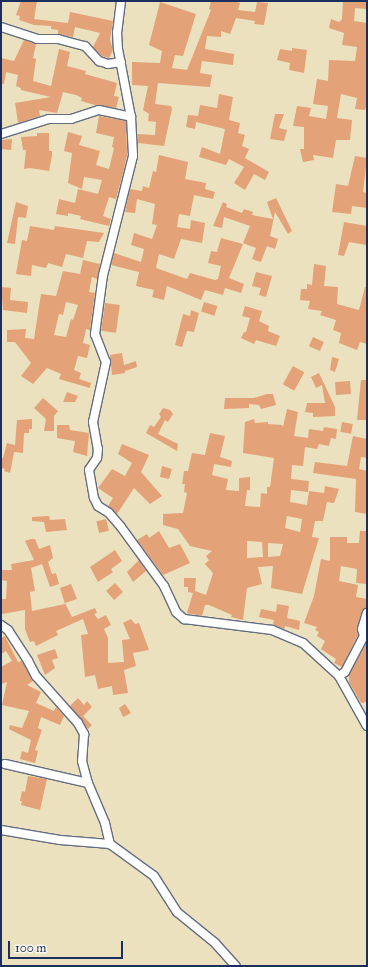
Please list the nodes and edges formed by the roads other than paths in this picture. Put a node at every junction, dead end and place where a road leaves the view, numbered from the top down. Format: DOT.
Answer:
graph roads {
  1 [pos="121,1"];
  2 [pos="1,27"];
  3 [pos="121,62"];
  4 [pos="131,117"];
  5 [pos="1,134"];
  6 [pos="367,613"];
  7 [pos="1,625"];
  8 [pos="339,676"];
  9 [pos="367,726"];
  10 [pos="5,764"];
  11 [pos="88,783"];
  12 [pos="1,830"];
  13 [pos="110,844"];
  14 [pos="236,966"];
  1 -- 3 [label="street"];
  2 -- 3 [label="street"];
  3 -- 4 [label="street"];
  4 -- 5 [label="street"];
  4 -- 8 [label="street"];
  6 -- 8 [label="street"];
  7 -- 11 [label="street"];
  8 -- 9 [label="street"];
  10 -- 11 [label="street"];
  11 -- 13 [label="street"];
  12 -- 13 [label="street"];
  13 -- 14 [label="street"];
}
